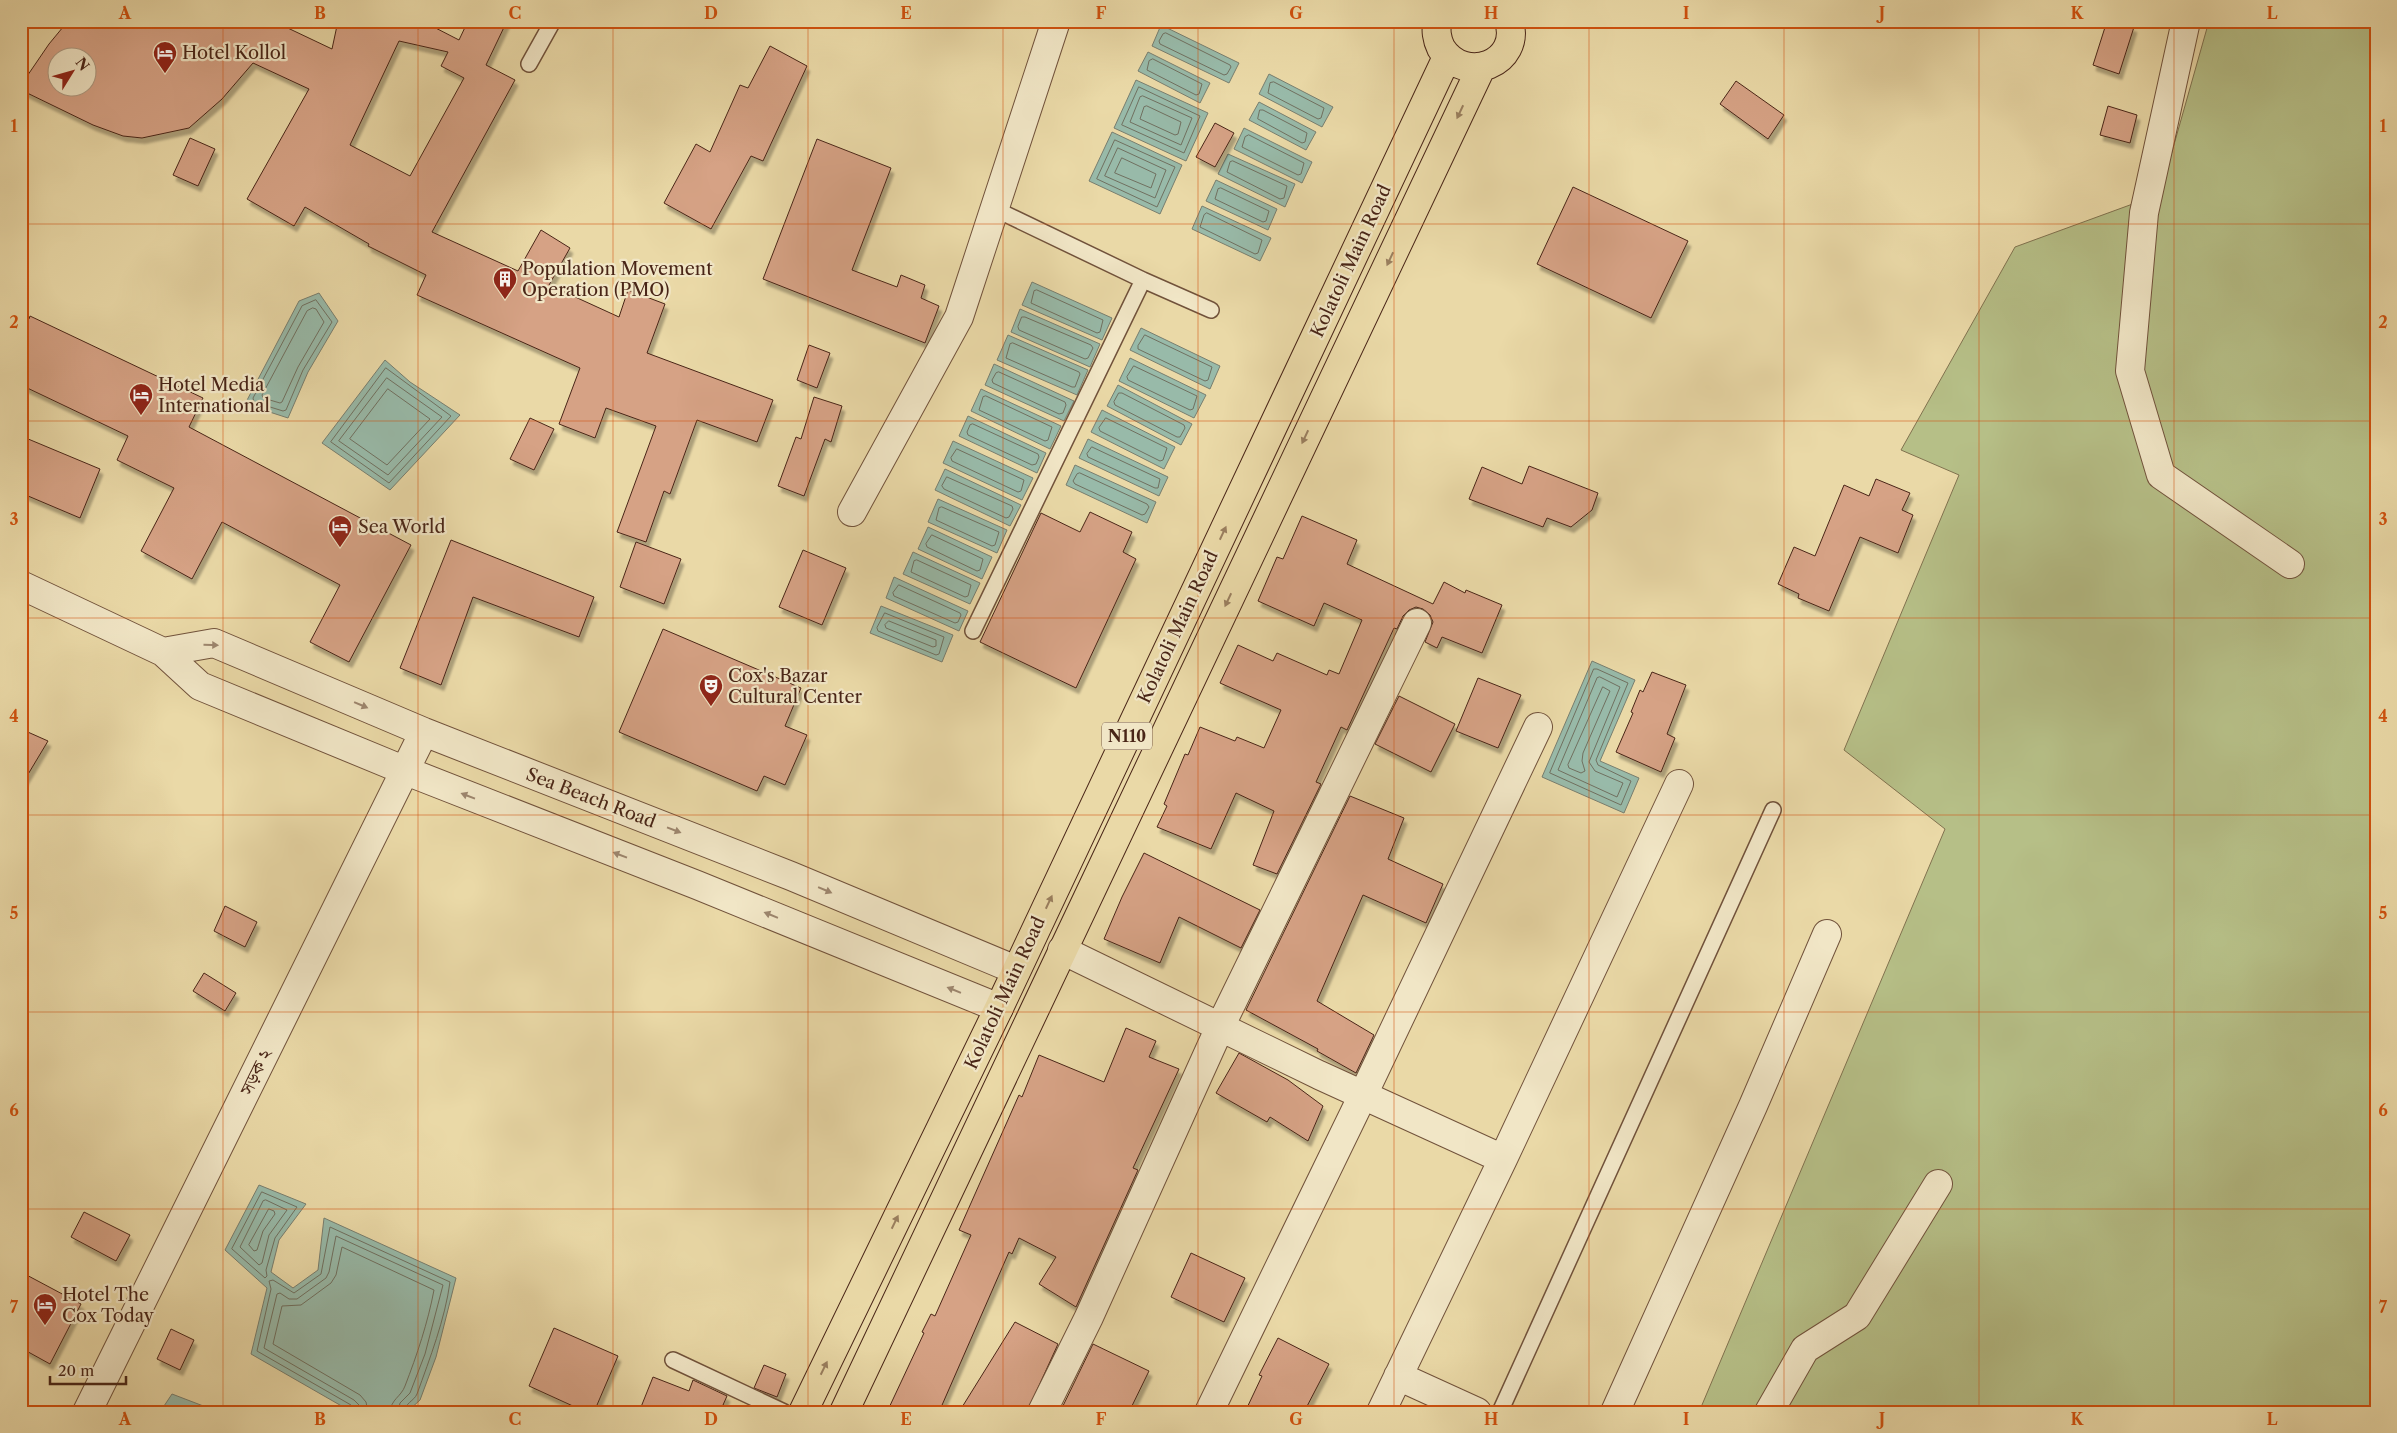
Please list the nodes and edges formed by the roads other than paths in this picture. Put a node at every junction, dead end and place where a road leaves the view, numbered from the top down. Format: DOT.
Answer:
graph roads {
  1 [pos="553,21"];
  2 [pos="1056,21"];
  3 [pos="1438,21"];
  4 [pos="1509,21"];
  5 [pos="2186,21"];
  6 [pos="1447,58"];
  7 [pos="529,64"];
  8 [pos="1481,68"];
  9 [pos="994,209"];
  10 [pos="1143,280"];
  11 [pos="1211,310"];
  12 [pos="1291,388"];
  13 [pos="1321,403"];
  14 [pos="852,512"];
  15 [pos="2290,564"];
  16 [pos="21,585"];
  17 [pos="1417,624"];
  18 [pos="973,631"];
  19 [pos="163,652"];
  20 [pos="1538,727"];
  21 [pos="424,732"];
  22 [pos="406,772"];
  23 [pos="1679,784"];
  24 [pos="1773,810"];
  25 [pos="712,845"];
  26 [pos="697,885"];
  27 [pos="1827,934"];
  28 [pos="1062,950"];
  29 [pos="1016,970"];
  30 [pos="999,1008"];
  31 [pos="1220,1027"];
  32 [pos="1363,1096"];
  33 [pos="1503,1159"];
  34 [pos="1938,1184"];
  35 [pos="673,1360"];
  36 [pos="1398,1376"];
  37 [pos="852,1409"];
  38 [pos="88,1412"];
  39 [pos="784,1412"];
  40 [pos="803,1412"];
  41 [pos="1042,1412"];
  42 [pos="1209,1412"];
  43 [pos="1381,1412"];
  44 [pos="1477,1412"];
  45 [pos="1500,1412"];
  46 [pos="1615,1412"];
  47 [pos="1769,1412"];
  1 -- 7 [label="lane"];
  2 -- 9 [label="street"];
  3 -- 6 [label="highway"];
  4 -- 8 [label="highway"];
  5 -- 15 [label="street"];
  6 -- 8 [label="highway"];
  6 -- 12 [label="highway, Kolatoli Main Road / N110"];
  8 -- 13 [label="highway, Kolatoli Main Road / N110, one-way"];
  9 -- 10 [label="lane"];
  9 -- 14 [label="street"];
  10 -- 11 [label="lane"];
  10 -- 18 [label="lane"];
  12 -- 13 [label="highway"];
  29 -- 12 [label="highway, Kolatoli Main Road / N110, one-way"];
  13 -- 28 [label="highway, Kolatoli Main Road / N110, one-way"];
  16 -- 19 [label="street"];
  17 -- 31 [label="street"];
  19 -- 21 [label="street, Sea Beach Road, one-way"];
  19 -- 22 [label="street"];
  20 -- 32 [label="street"];
  21 -- 22 [label="street, সড়ক ২"];
  21 -- 25 [label="street, Sea Beach Road, one-way"];
  26 -- 22 [label="street, one-way"];
  22 -- 38 [label="street, সড়ক ২"];
  23 -- 33 [label="street"];
  24 -- 45 [label="lane"];
  25 -- 26 [label="street"];
  25 -- 29 [label="street, Sea Beach Road, one-way"];
  30 -- 26 [label="street, one-way"];
  27 -- 46 [label="street"];
  28 -- 31 [label="street"];
  28 -- 37 [label="highway, Kolatoli Main Road / N110"];
  29 -- 30 [label="highway, Kolatoli Main Road / N110"];
  40 -- 30 [label="highway, Kolatoli Main Road / N110, one-way"];
  31 -- 32 [label="street"];
  31 -- 41 [label="street"];
  32 -- 33 [label="street"];
  32 -- 42 [label="street"];
  33 -- 36 [label="street"];
  34 -- 47 [label="street"];
  35 -- 39 [label="lane"];
  36 -- 43 [label="street"];
  36 -- 44 [label="street"];
}
